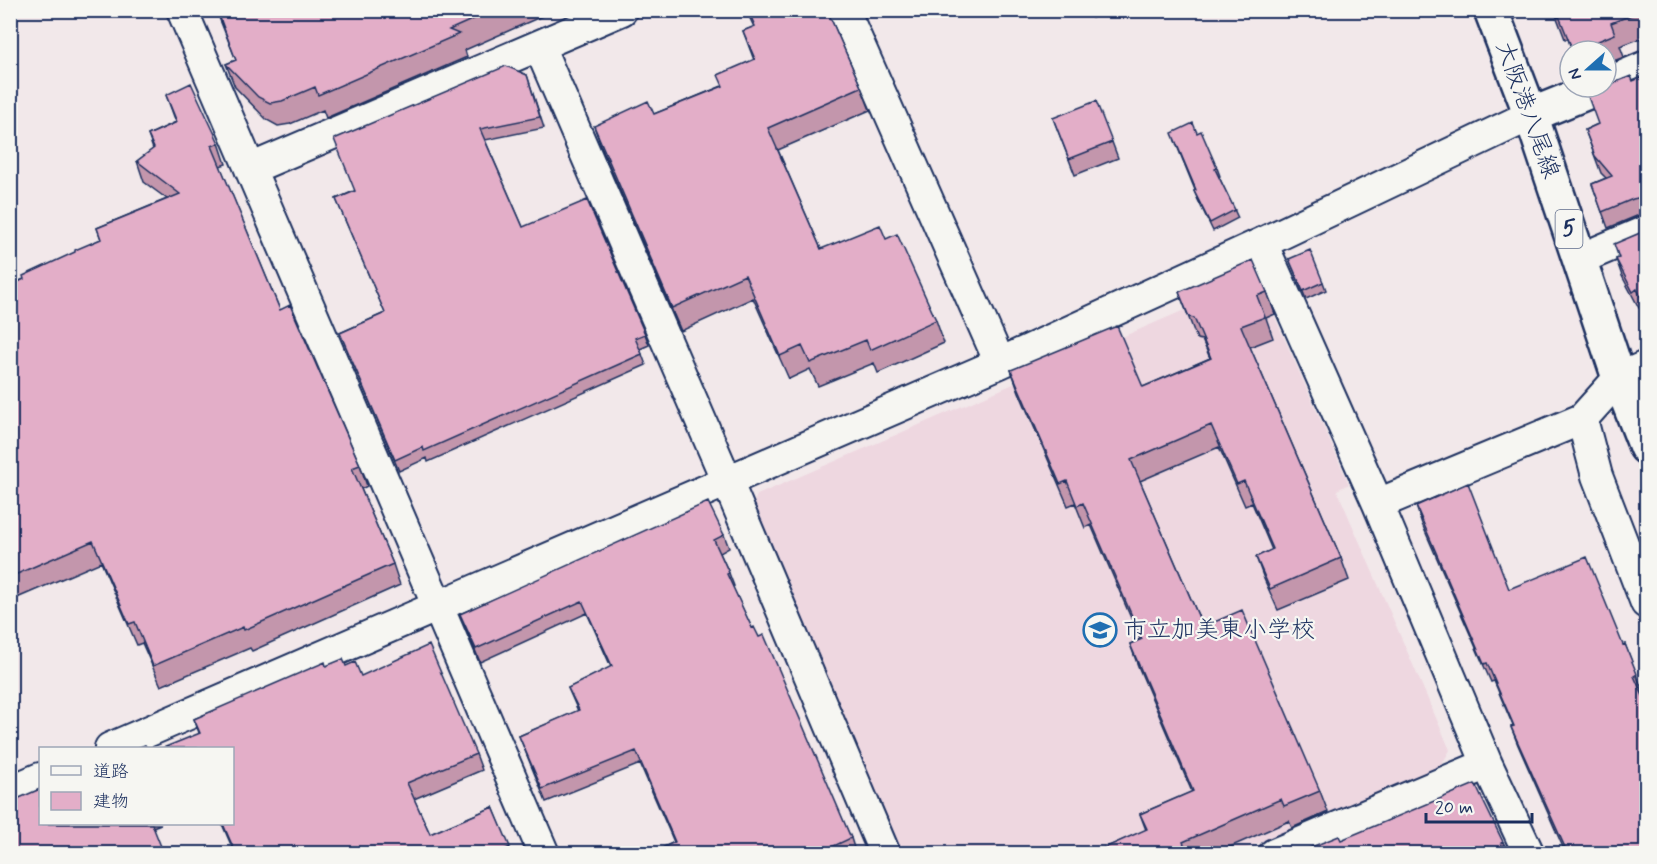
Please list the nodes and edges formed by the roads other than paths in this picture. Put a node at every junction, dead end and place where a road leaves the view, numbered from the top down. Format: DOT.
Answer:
graph roads {
  1 [pos="182,10"];
  2 [pos="622,10"];
  3 [pos="844,10"];
  4 [pos="1491,10"];
  5 [pos="539,46"];
  6 [pos="1647,68"];
  7 [pos="1618,79"];
  8 [pos="1570,99"];
  9 [pos="1531,115"];
  10 [pos="250,169"];
  11 [pos="1647,231"];
  12 [pos="1262,243"];
  13 [pos="1580,259"];
  14 [pos="1000,363"];
  15 [pos="1633,372"];
  16 [pos="1582,419"];
  17 [pos="1643,427"];
  18 [pos="727,481"];
  19 [pos="1378,504"];
  20 [pos="1647,603"];
  21 [pos="438,607"];
  22 [pos="112,747"];
  23 [pos="1487,764"];
  24 [pos="39,778"];
  25 [pos="10,791"];
  26 [pos="544,854"];
  27 [pos="885,854"];
  28 [pos="1274,854"];
  29 [pos="1529,854"];
  1 -- 10 [label="street"];
  2 -- 5 [label="street"];
  3 -- 14 [label="street"];
  4 -- 9 [label="main road, 大阪港八尾線 / 5"];
  5 -- 10 [label="street"];
  5 -- 18 [label="street"];
  6 -- 7 [label="main road"];
  8 -- 9 [label="main road"];
  9 -- 12 [label="street"];
  9 -- 13 [label="main road, 大阪港八尾線 / 5"];
  10 -- 21 [label="street"];
  11 -- 13 [label="street"];
  12 -- 14 [label="street"];
  12 -- 19 [label="street"];
  13 -- 15 [label="main road, 大阪港八尾線 / 5"];
  14 -- 18 [label="street"];
  15 -- 16 [label="street"];
  15 -- 17 [label="main road, 大阪港八尾線 / 5"];
  16 -- 19 [label="street"];
  16 -- 20 [label="street"];
  18 -- 21 [label="street"];
  18 -- 27 [label="street"];
  19 -- 23 [label="street"];
  21 -- 22 [label="street"];
  21 -- 26 [label="street"];
  23 -- 28 [label="street"];
  23 -- 29 [label="street"];
  24 -- 25 [label="street"];
}
